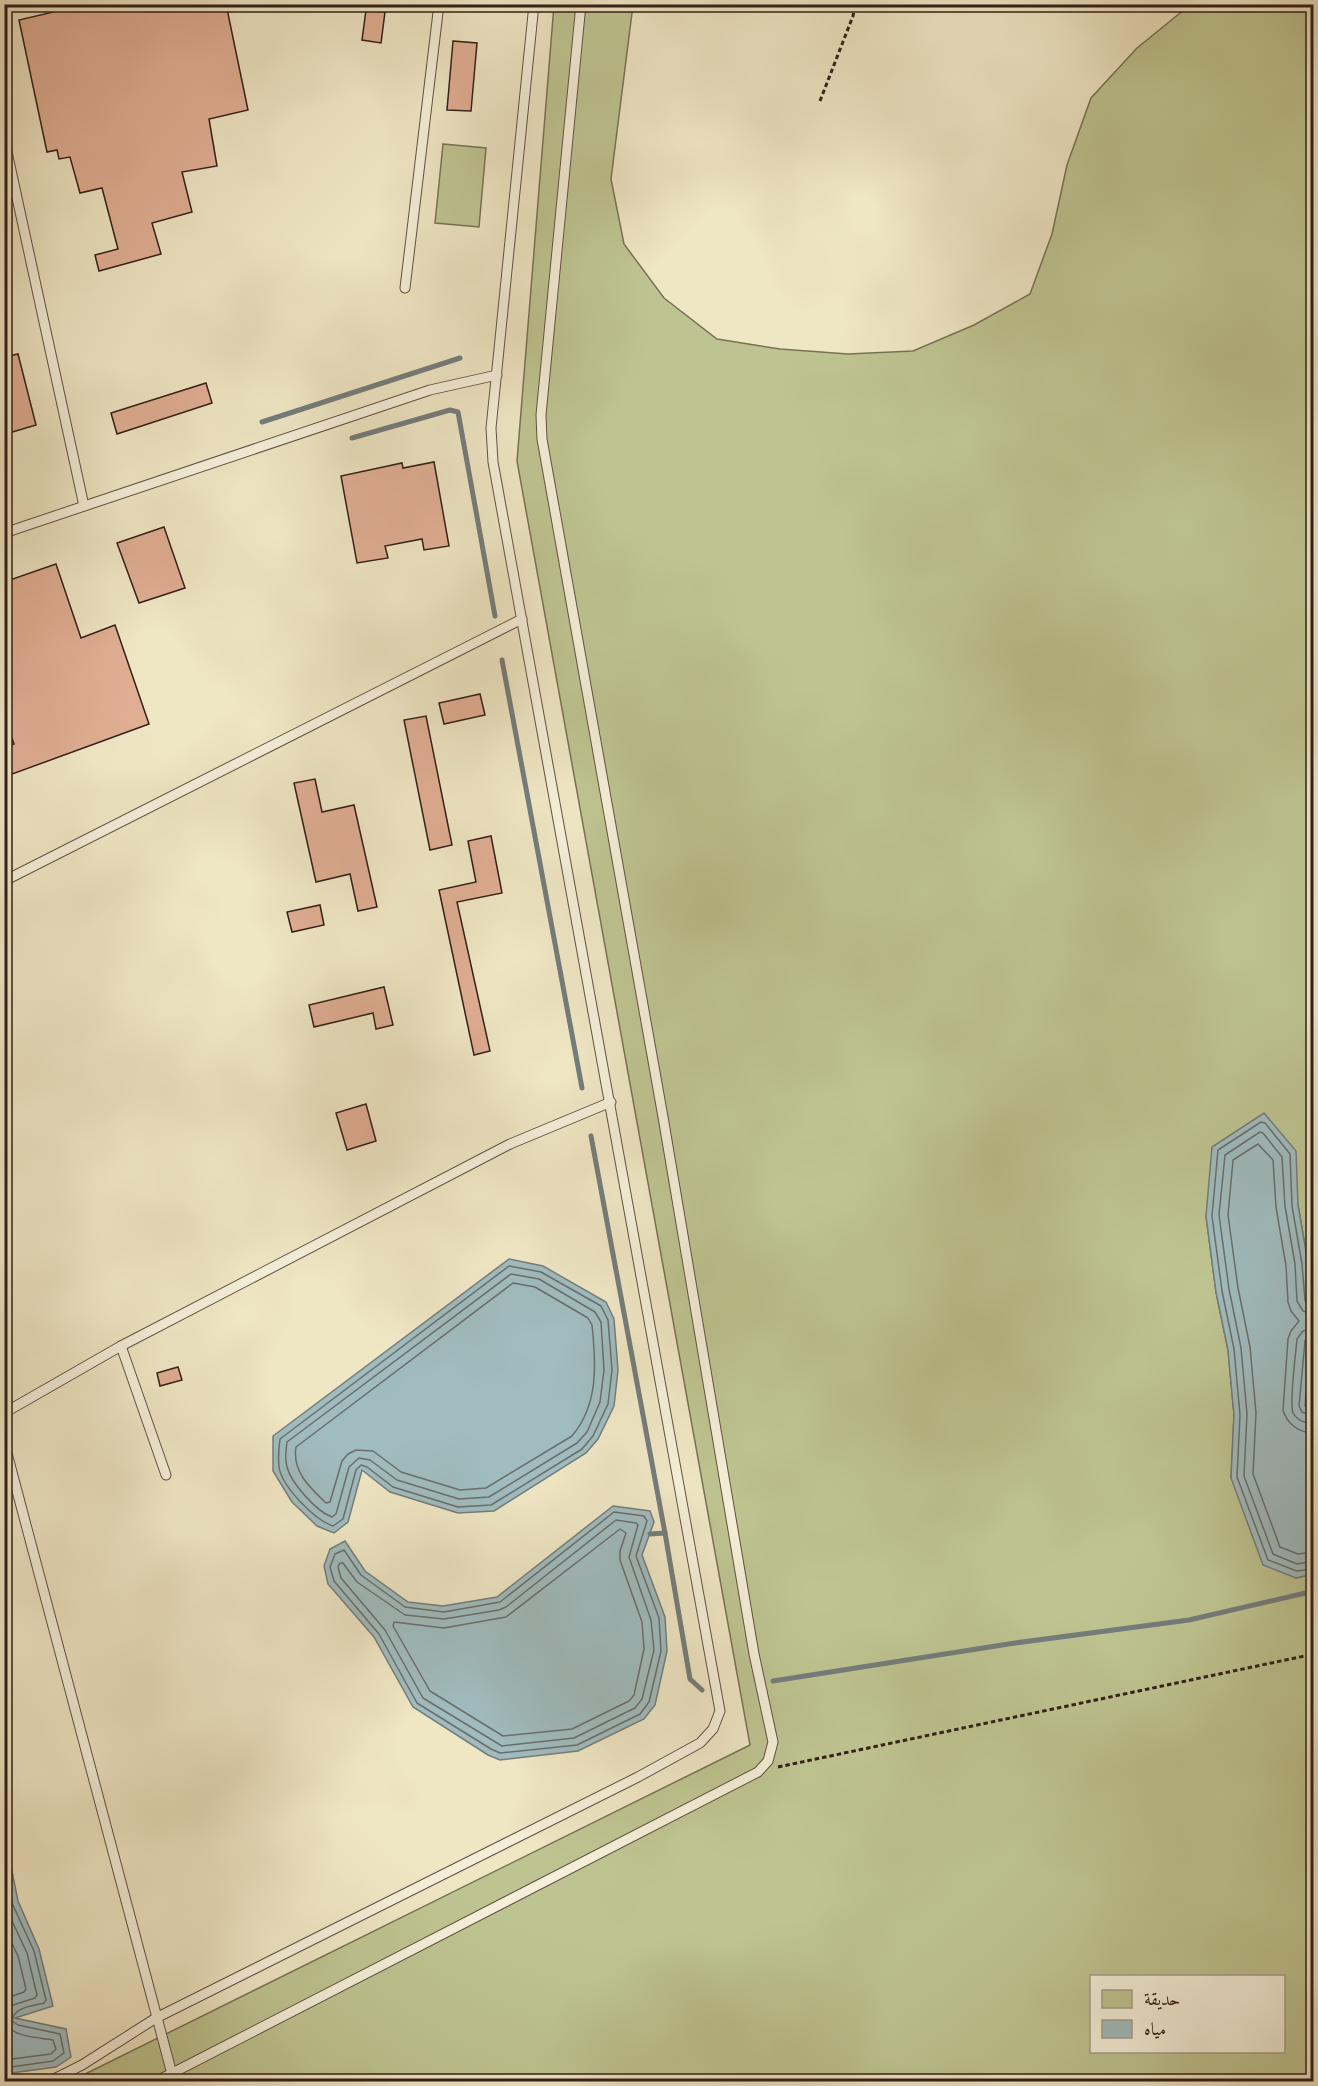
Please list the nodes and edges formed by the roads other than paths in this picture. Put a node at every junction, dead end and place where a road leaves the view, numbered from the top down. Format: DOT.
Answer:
graph roads {
  1 [pos="439,4"];
  2 [pos="534,4"];
  3 [pos="581,4"];
  4 [pos="5,141"];
  5 [pos="405,288"];
  6 [pos="497,375"];
  7 [pos="84,506"];
  8 [pos="4,533"];
  9 [pos="522,619"];
  10 [pos="4,881"];
  11 [pos="611,1102"];
  12 [pos="121,1346"];
  13 [pos="4,1413"];
  14 [pos="4,1442"];
  15 [pos="166,1475"];
  16 [pos="156,2018"];
  17 [pos="172,2074"];
  18 [pos="48,2082"];
  19 [pos="154,2082"];
  1 -- 5 [label="lane"];
  2 -- 6 [label="lane"];
  3 -- 17 [label="lane"];
  4 -- 7 [label="lane"];
  6 -- 7 [label="lane"];
  6 -- 9 [label="lane"];
  7 -- 8 [label="lane"];
  9 -- 10 [label="lane"];
  9 -- 11 [label="lane"];
  11 -- 12 [label="lane"];
  11 -- 16 [label="lane"];
  12 -- 13 [label="lane"];
  12 -- 15 [label="lane"];
  14 -- 16 [label="lane"];
  16 -- 17 [label="lane"];
  16 -- 18 [label="lane"];
  17 -- 19 [label="lane"];
}
